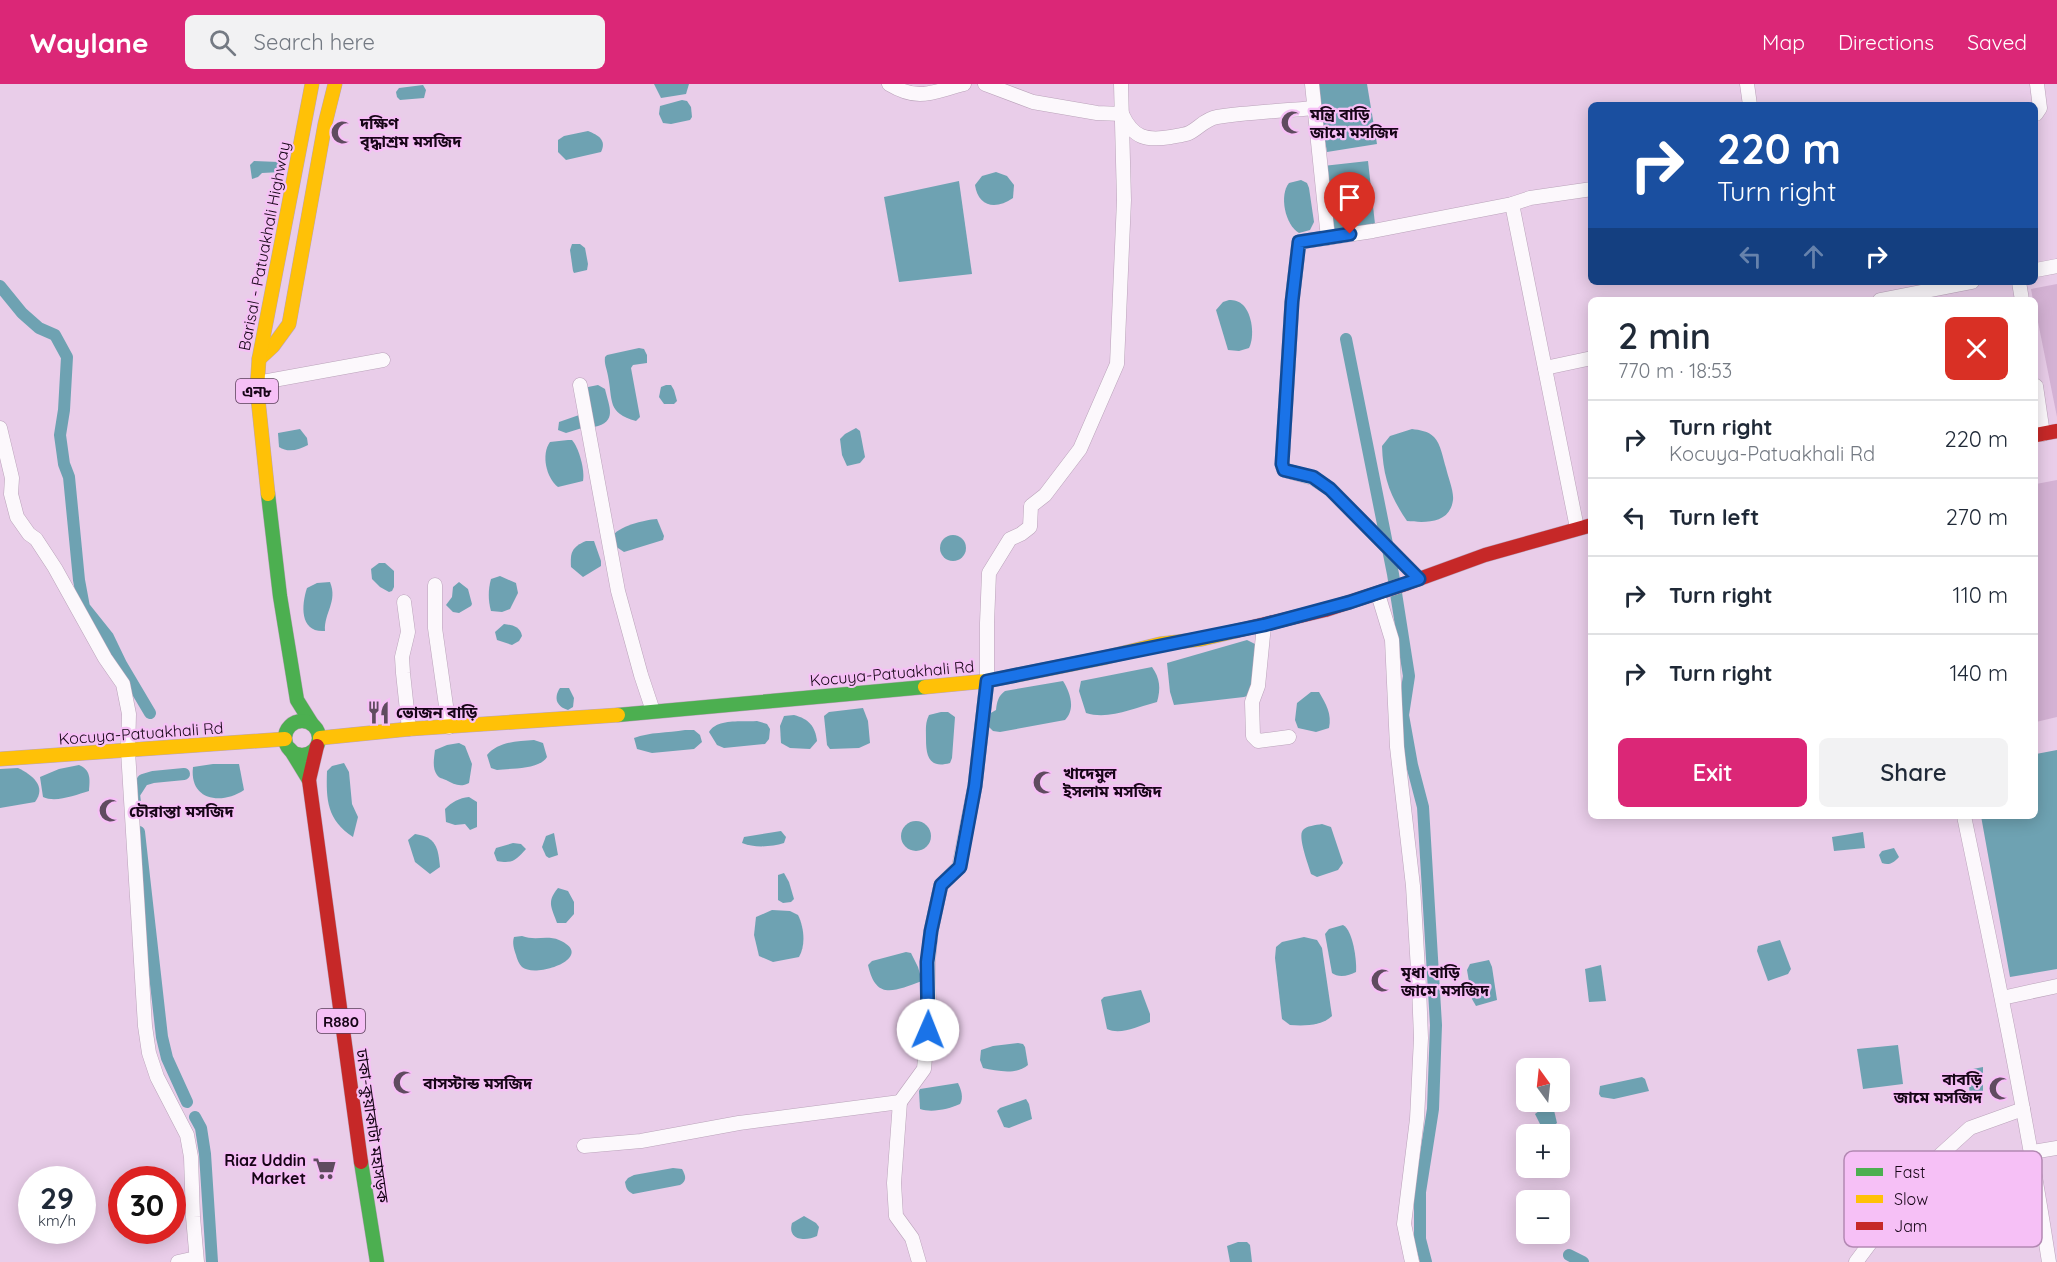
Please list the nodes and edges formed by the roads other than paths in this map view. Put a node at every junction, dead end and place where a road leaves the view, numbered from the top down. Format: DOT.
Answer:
graph roads {
  1 [pos="312,84"];
  2 [pos="334,84"];
  3 [pos="889,84"];
  4 [pos="964,84"];
  5 [pos="985,84"];
  6 [pos="1121,84"];
  7 [pos="1312,84"];
  8 [pos="1748,84"];
  9 [pos="2037,84"];
  10 [pos="1750,102"];
  11 [pos="1314,108"];
  12 [pos="2038,111"];
  13 [pos="1122,114"];
  14 [pos="1588,190"];
  15 [pos="1512,204"];
  16 [pos="1328,238"];
  17 [pos="2057,266"];
  18 [pos="2038,270"];
  19 [pos="1964,285"];
  20 [pos="1942,294"];
  21 [pos="1911,297"];
  22 [pos="259,359"];
  23 [pos="1588,359"];
  24 [pos="383,360"];
  25 [pos="1545,368"];
  26 [pos="257,383"];
  27 [pos="580,385"];
  28 [pos="2038,397"];
  29 [pos="0,428"];
  30 [pos="2045,434"];
  31 [pos="1588,526"];
  32 [pos="1577,528"];
  33 [pos="1414,581"];
  34 [pos="435,585"];
  35 [pos="1378,594"];
  36 [pos="404,602"];
  37 [pos="1264,625"];
  38 [pos="987,681"];
  39 [pos="297,700"];
  40 [pos="653,711"];
  41 [pos="312,724"];
  42 [pos="449,727"];
  43 [pos="409,729"];
  44 [pos="1288,737"];
  45 [pos="288,738"];
  46 [pos="318,742"];
  47 [pos="128,751"];
  48 [pos="0,759"];
  49 [pos="309,780"];
  50 [pos="1965,819"];
  51 [pos="2057,986"];
  52 [pos="2002,998"];
  53 [pos="900,1102"];
  54 [pos="2023,1109"];
  55 [pos="584,1146"];
  56 [pos="2057,1148"];
  57 [pos="1945,1151"];
  58 [pos="2032,1151"];
  59 [pos="2038,1151"];
  60 [pos="2042,1217"];
  61 [pos="1867,1247"];
  62 [pos="197,1260"];
  63 [pos="178,1262"];
  64 [pos="377,1262"];
  65 [pos="920,1262"];
  66 [pos="1412,1262"];
  67 [pos="1856,1262"];
  68 [pos="2049,1262"];
  1 -- 22 [label="main road, Barisal - Patuakhali Highway / এন৮"];
  2 -- 22 [label="main road"];
  3 -- 4 [label="street"];
  5 -- 13 [label="street"];
  6 -- 13 [label="street"];
  7 -- 11 [label="street"];
  8 -- 10 [label="street"];
  9 -- 12 [label="street"];
  11 -- 13 [label="street"];
  11 -- 16 [label="street"];
  13 -- 38 [label="street"];
  14 -- 15 [label="street"];
  15 -- 16 [label="street"];
  15 -- 25 [label="street"];
  16 -- 33 [label="street"];
  17 -- 18 [label="street"];
  19 -- 20 [label="street"];
  20 -- 21 [label="street"];
  22 -- 26 [label="main road, Barisal - Patuakhali Highway / এন৮"];
  23 -- 25 [label="street"];
  24 -- 26 [label="street"];
  25 -- 32 [label="street"];
  26 -- 39 [label="main road, Barisal - Patuakhali Highway / এন৮"];
  27 -- 40 [label="street"];
  28 -- 30 [label="street"];
  29 -- 47 [label="street"];
  31 -- 32 [label="main road, Kocuya-Patuakhali Rd"];
  32 -- 33 [label="main road, Kocuya-Patuakhali Rd"];
  33 -- 35 [label="main road, Kocuya-Patuakhali Rd"];
  34 -- 42 [label="street"];
  35 -- 37 [label="main road, Kocuya-Patuakhali Rd"];
  35 -- 66 [label="street"];
  36 -- 43 [label="street"];
  37 -- 38 [label="main road, Kocuya-Patuakhali Rd"];
  37 -- 44 [label="street"];
  38 -- 40 [label="main road, Kocuya-Patuakhali Rd"];
  38 -- 53 [label="street"];
  39 -- 41 [label="main road, Barisal - Patuakhali Highway / এন৮"];
  39 -- 45 [label="main road, Barisal - Patuakhali Highway / এন৮"];
  40 -- 42 [label="main road, Kocuya-Patuakhali Rd"];
  41 -- 45 [label="main road"];
  41 -- 46 [label="main road, এন৮"];
  42 -- 43 [label="main road, Kocuya-Patuakhali Rd"];
  43 -- 46 [label="main road, Kocuya-Patuakhali Rd"];
  45 -- 46 [label="main road"];
  45 -- 47 [label="main road, Kocuya-Patuakhali Rd"];
  45 -- 49 [label="main road"];
  46 -- 49 [label="main road"];
  47 -- 48 [label="main road, Kocuya-Patuakhali Rd"];
  47 -- 62 [label="street"];
  49 -- 64 [label="main road, ঢাকা-কুয়াকাটা মহাসড়ক / R880"];
  50 -- 52 [label="street"];
  51 -- 52 [label="street"];
  52 -- 54 [label="street"];
  53 -- 55 [label="street"];
  53 -- 65 [label="street"];
  54 -- 57 [label="street"];
  54 -- 58 [label="street"];
  56 -- 59 [label="street"];
  60 -- 68 [label="street"];
  61 -- 67 [label="street"];
  62 -- 63 [label="street"];
}
